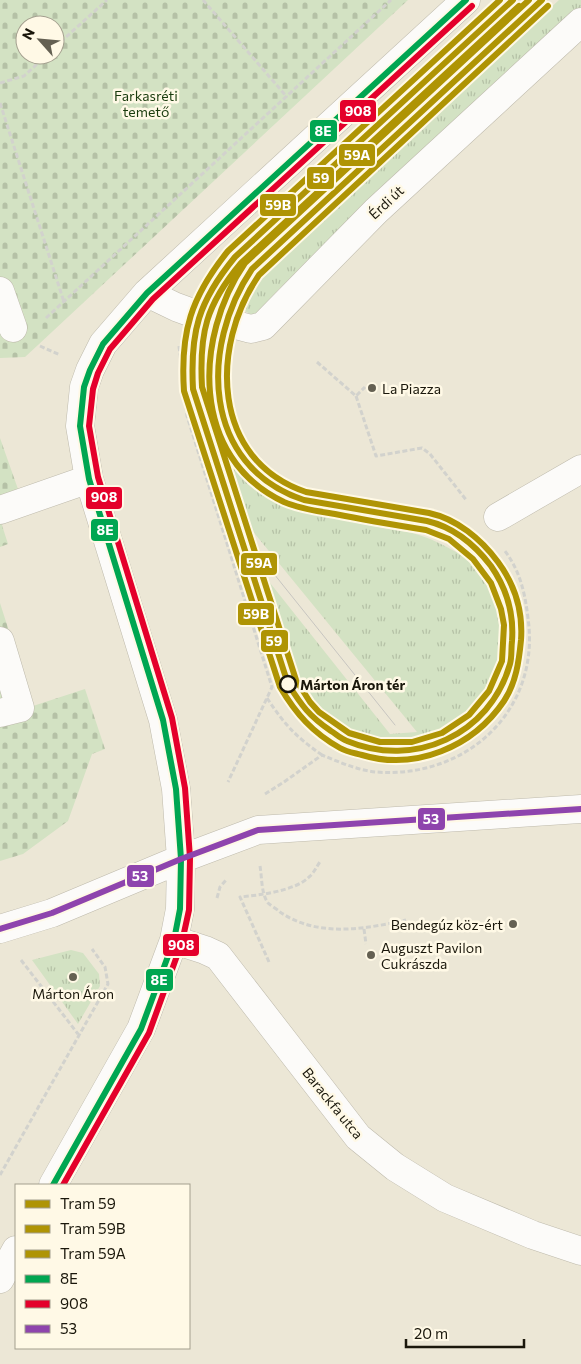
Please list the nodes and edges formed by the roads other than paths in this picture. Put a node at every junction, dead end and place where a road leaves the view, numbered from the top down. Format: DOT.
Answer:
graph roads {
  1 [pos="466,0"];
  2 [pos="581,22"];
  3 [pos="0,290"];
  4 [pos="147,293"];
  5 [pos="12,328"];
  6 [pos="581,469"];
  7 [pos="89,479"];
  8 [pos="0,510"];
  9 [pos="492,521"];
  10 [pos="0,641"];
  11 [pos="0,713"];
  12 [pos="581,809"];
  13 [pos="181,859"];
  14 [pos="0,929"];
  15 [pos="174,940"];
  16 [pos="54,1184"];
  17 [pos="15,1252"];
  18 [pos="581,1252"];
  19 [pos="0,1279"];
  1 -- 4 [label="street"];
  2 -- 4 [label="street, Érdi út"];
  3 -- 5 [label="street"];
  4 -- 7 [label="street"];
  6 -- 9 [label="street"];
  7 -- 8 [label="street"];
  7 -- 13 [label="street"];
  10 -- 11 [label="street"];
  12 -- 13 [label="street"];
  13 -- 14 [label="street"];
  13 -- 15 [label="street"];
  15 -- 16 [label="street"];
  15 -- 18 [label="street, Barackfa utca"];
  17 -- 19 [label="street"];
}
